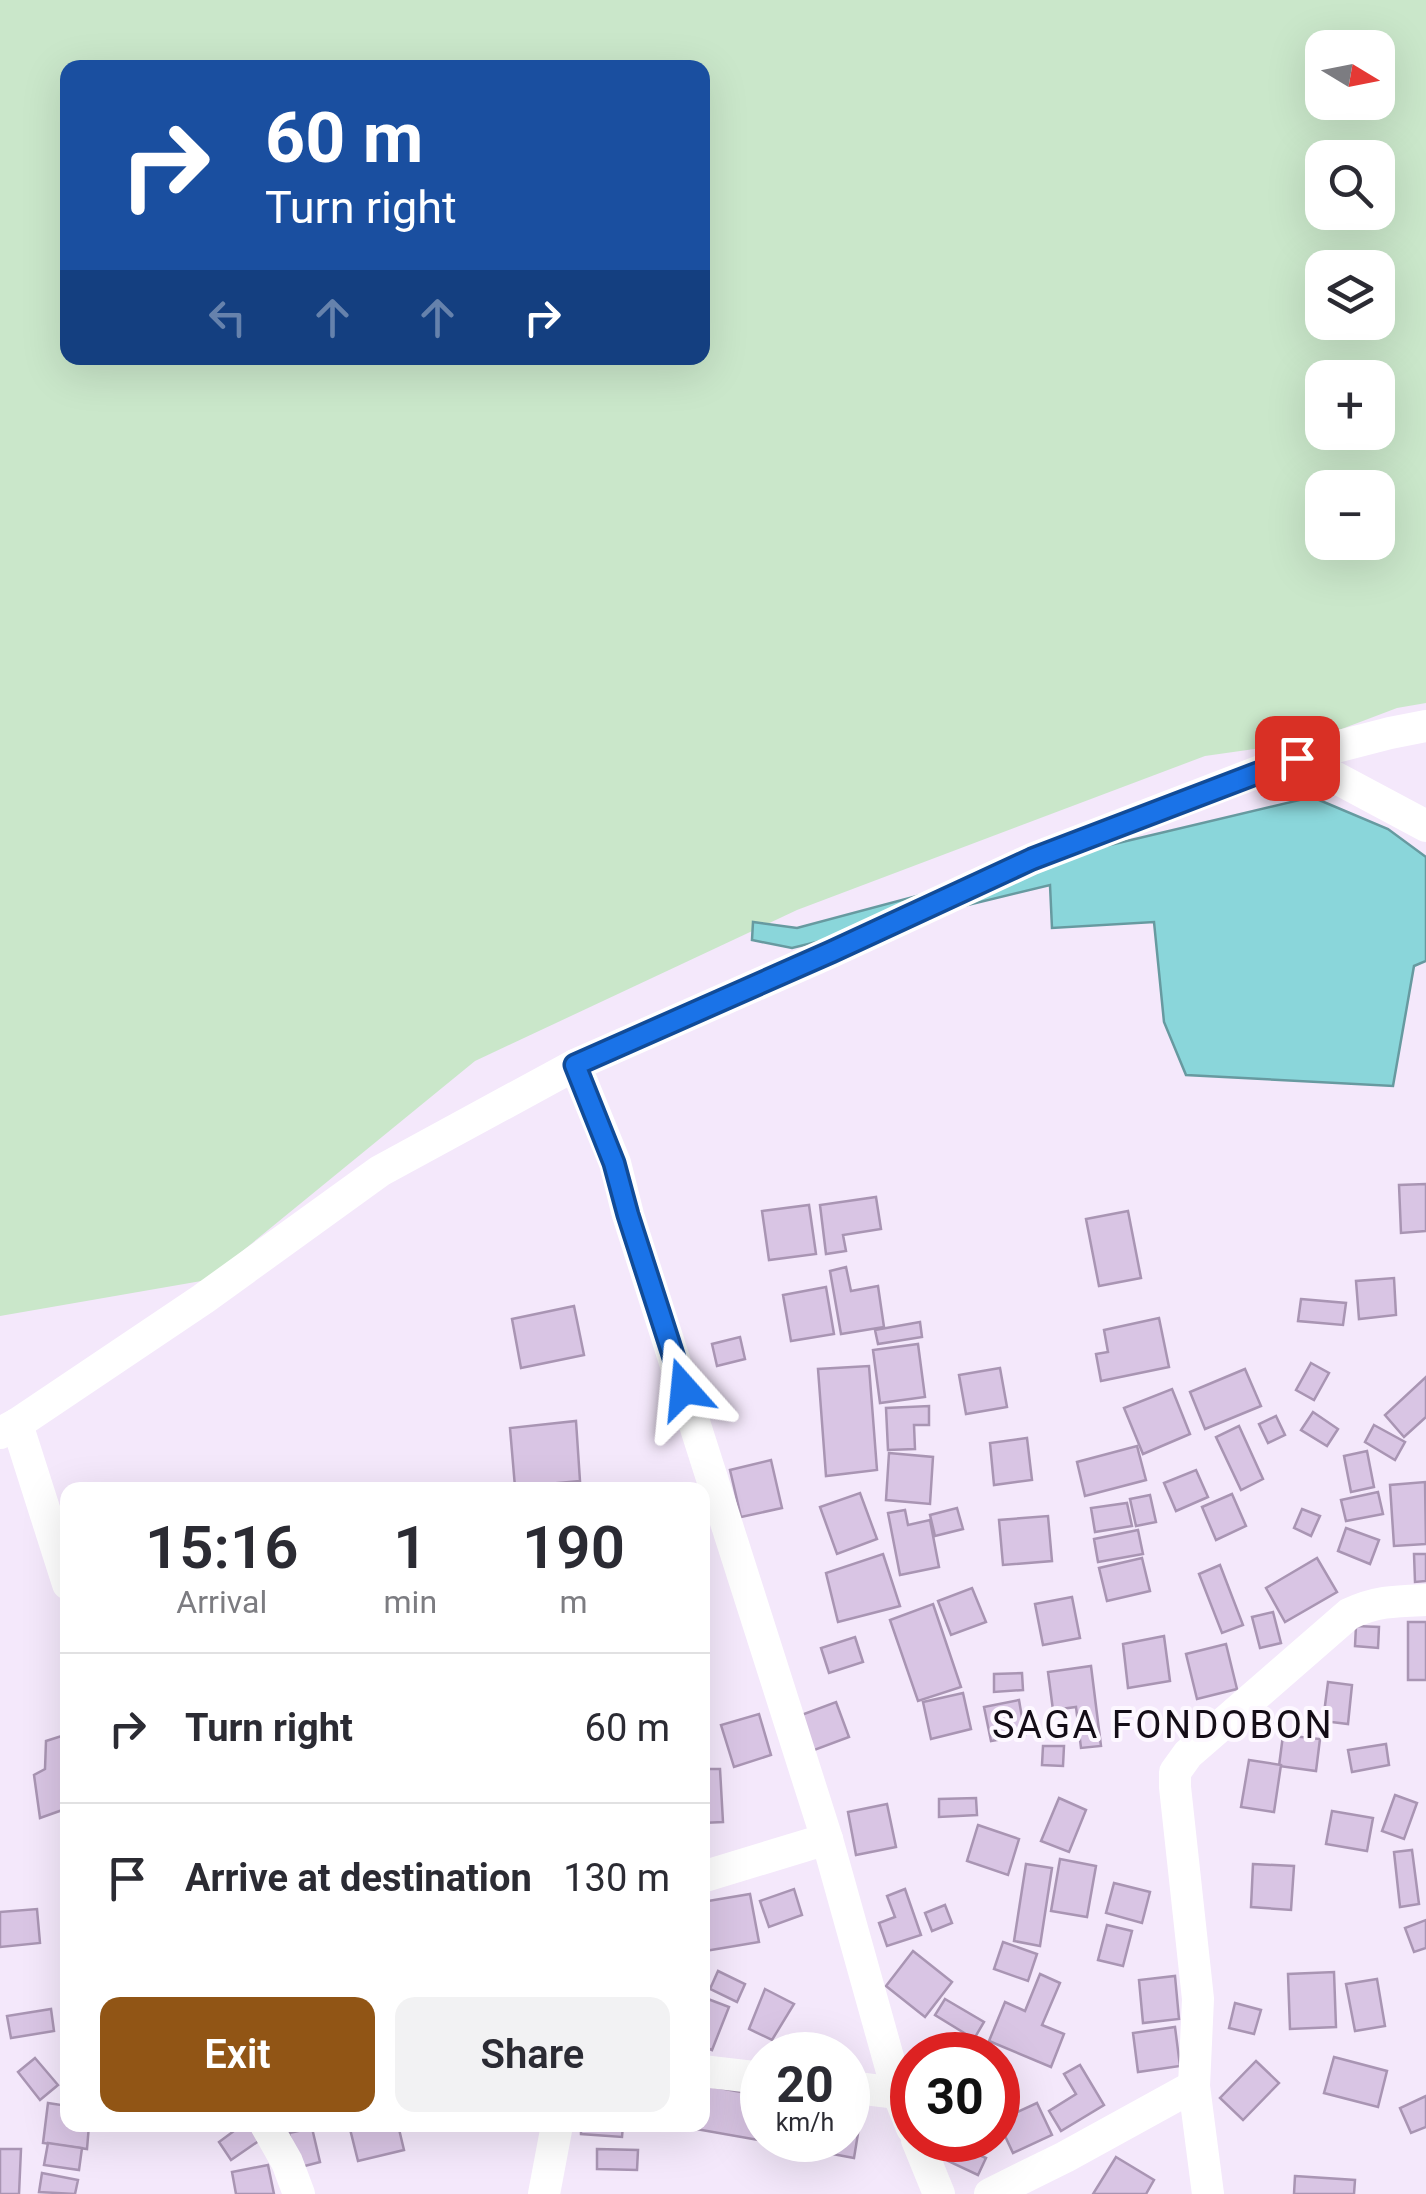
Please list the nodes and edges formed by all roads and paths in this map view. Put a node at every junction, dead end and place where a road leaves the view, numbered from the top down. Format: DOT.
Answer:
graph roads {
  1 [pos="1426,726"];
  2 [pos="1297,758"];
  3 [pos="1426,826"];
  4 [pos="575,1065"];
  5 [pos="9,1429"];
  6 [pos="60,1563"];
  7 [pos="1426,1600"];
  8 [pos="828,1839"];
  9 [pos="710,1875"];
  10 [pos="890,2064"];
  11 [pos="710,2073"];
  12 [pos="740,2076"];
  13 [pos="1194,2086"];
  14 [pos="270,2132"];
  15 [pos="556,2132"];
  16 [pos="926,2162"];
  17 [pos="299,2194"];
  18 [pos="544,2194"];
  19 [pos="939,2194"];
  20 [pos="990,2194"];
  21 [pos="1208,2194"];
  1 -- 2 [label="street"];
  2 -- 3 [label="street"];
  2 -- 4 [label="street"];
  4 -- 5 [label="street"];
  4 -- 8 [label="street"];
  5 -- 6 [label="street"];
  7 -- 13 [label="street"];
  8 -- 9 [label="street"];
  8 -- 10 [label="street"];
  11 -- 12 [label="street"];
  13 -- 20 [label="street"];
  13 -- 21 [label="street"];
  14 -- 17 [label="street"];
  15 -- 18 [label="street"];
  16 -- 19 [label="street"];
}
